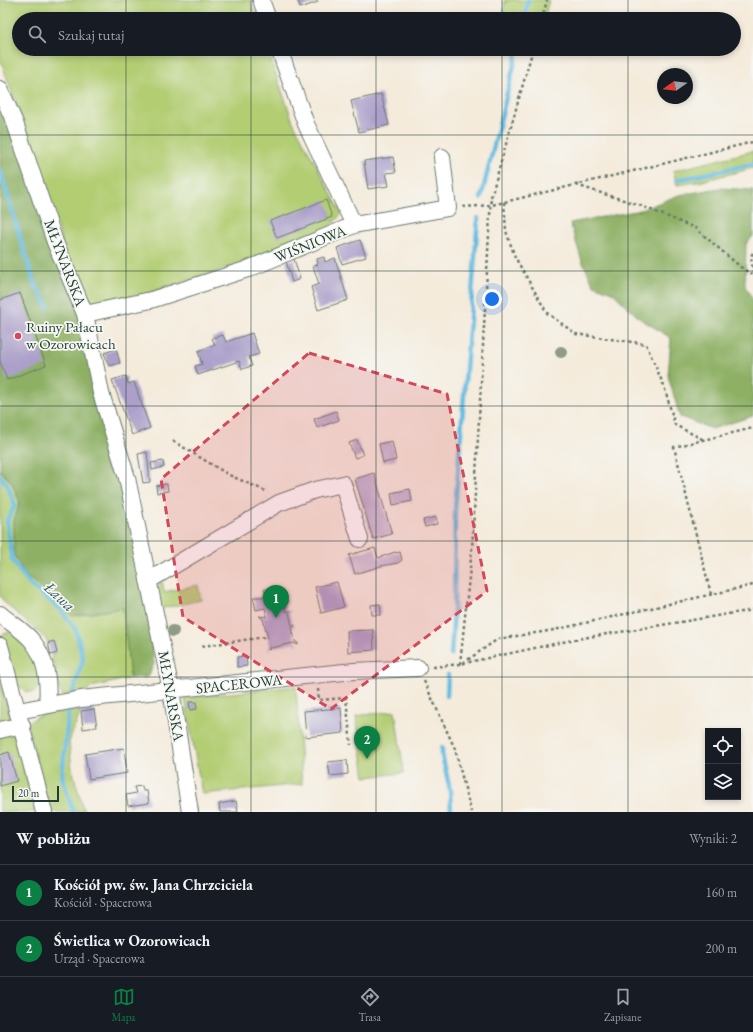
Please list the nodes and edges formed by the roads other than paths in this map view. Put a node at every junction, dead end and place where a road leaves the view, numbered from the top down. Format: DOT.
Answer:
graph roads {
  1 [pos="261,0"];
  2 [pos="265,12"];
  3 [pos="282,56"];
  4 [pos="0,89"];
  5 [pos="442,157"];
  6 [pos="354,225"];
  7 [pos="85,314"];
  8 [pos="360,539"];
  9 [pos="148,581"];
  10 [pos="0,614"];
  11 [pos="0,646"];
  12 [pos="418,668"];
  13 [pos="171,690"];
  14 [pos="53,704"];
  15 [pos="20,718"];
  16 [pos="0,730"];
  17 [pos="44,812"];
  18 [pos="190,812"];
  1 -- 2 [label="street"];
  3 -- 6 [label="street, WIŚNIOWA"];
  4 -- 7 [label="street, MŁYNARSKA"];
  5 -- 6 [label="street"];
  6 -- 7 [label="street, WIŚNIOWA"];
  7 -- 9 [label="street, MŁYNARSKA"];
  8 -- 9 [label="street"];
  9 -- 13 [label="street, MŁYNARSKA"];
  10 -- 14 [label="street"];
  11 -- 15 [label="street"];
  12 -- 13 [label="street, SPACEROWA"];
  13 -- 14 [label="street, SPACEROWA"];
  13 -- 18 [label="street, MŁYNARSKA"];
  14 -- 15 [label="street, SPACEROWA"];
  15 -- 16 [label="street, SPACEROWA"];
  15 -- 17 [label="street"];
}
